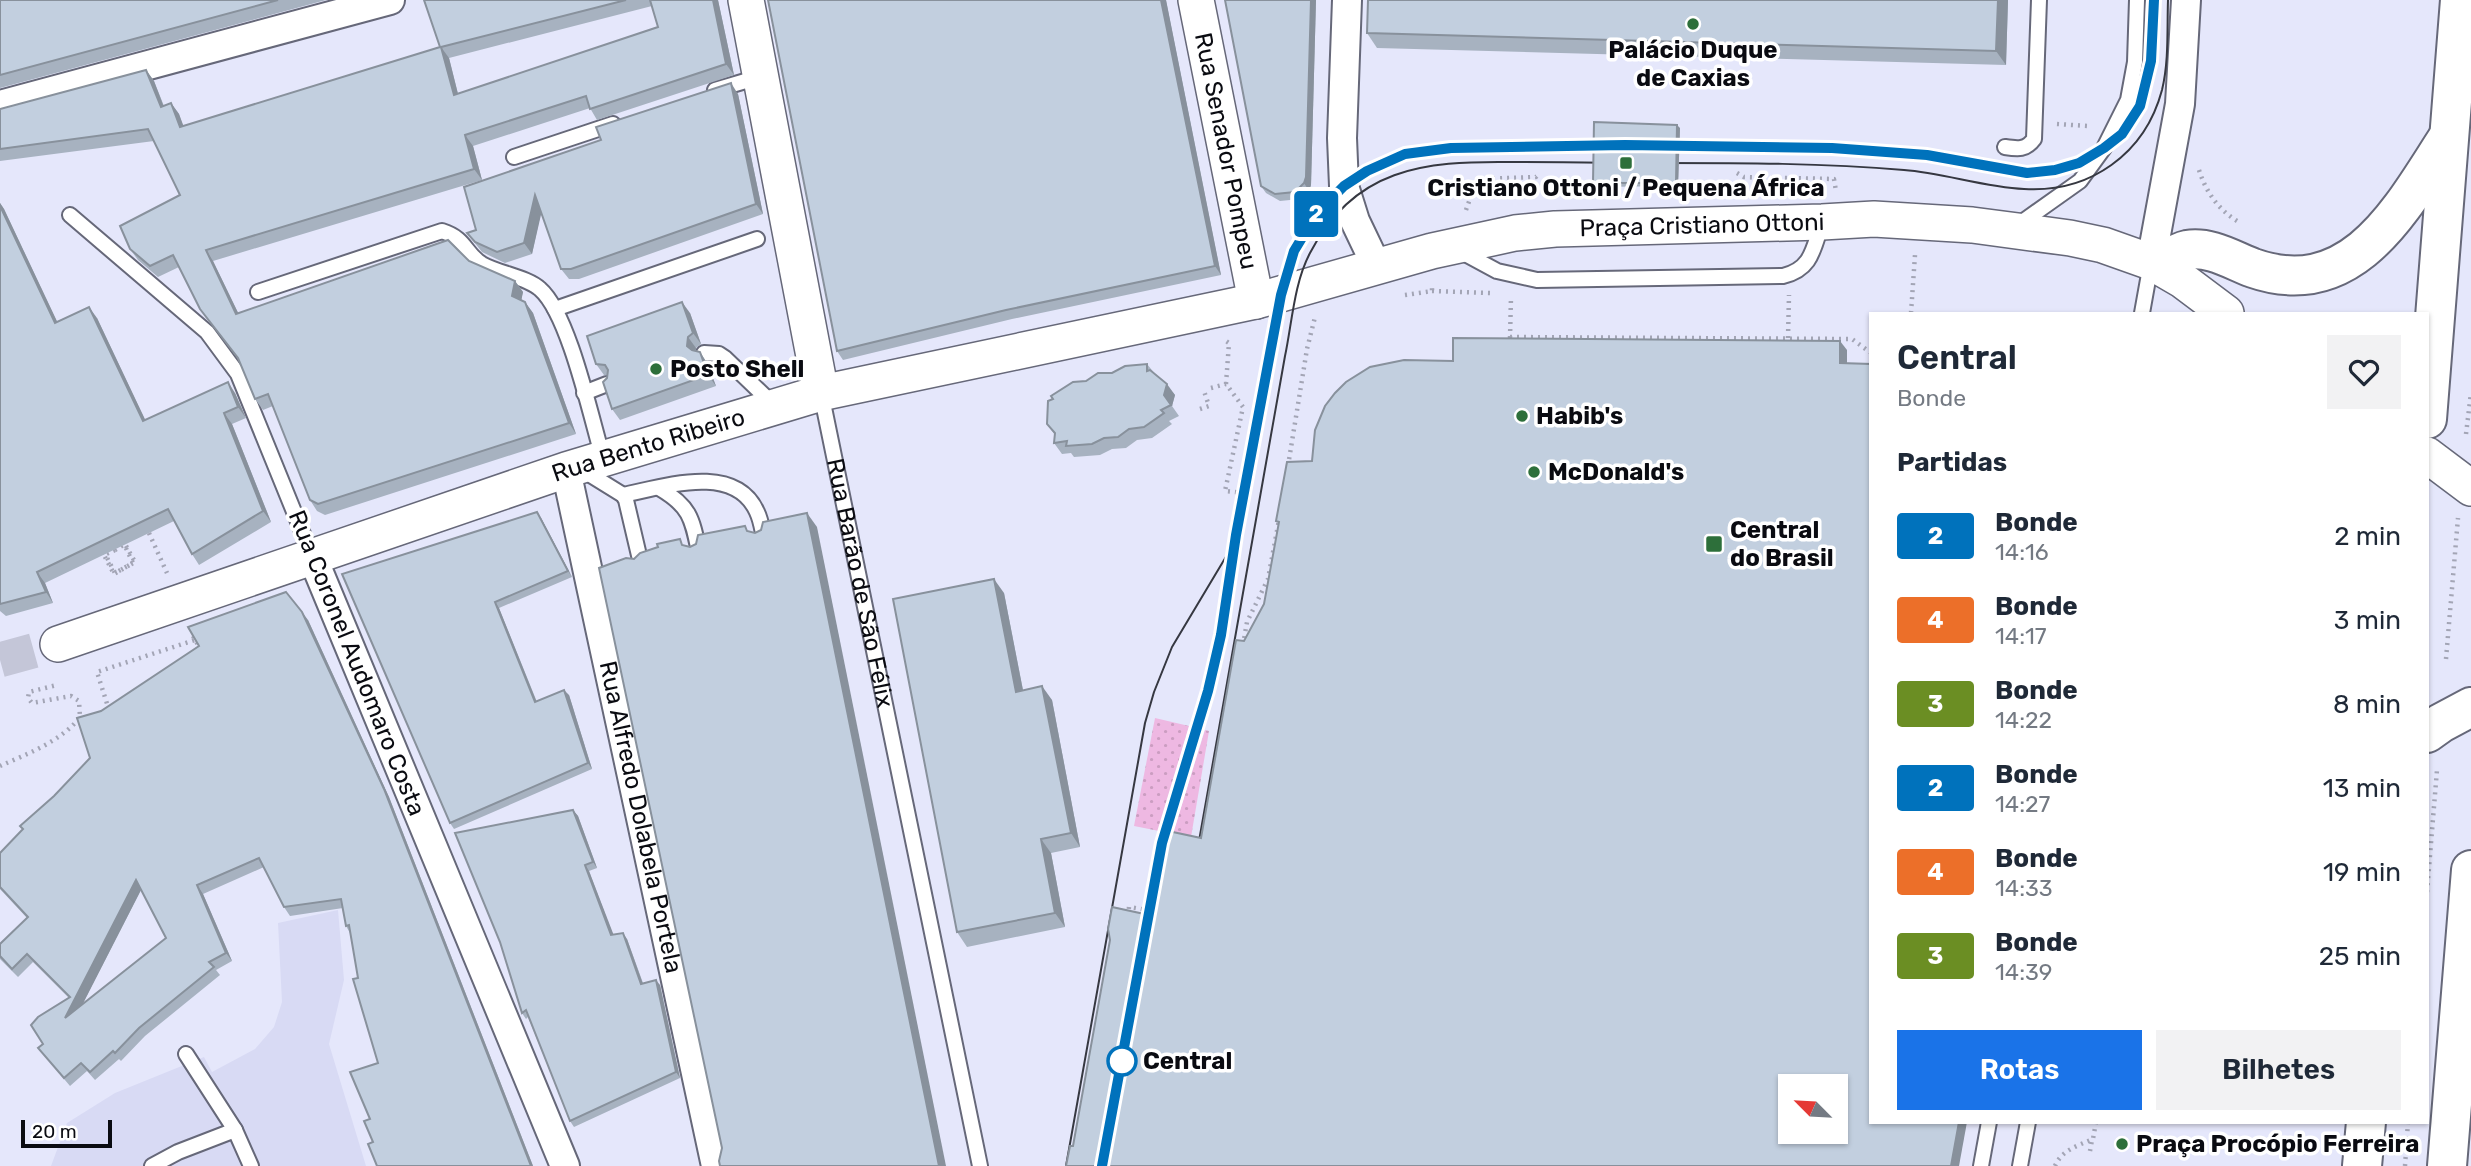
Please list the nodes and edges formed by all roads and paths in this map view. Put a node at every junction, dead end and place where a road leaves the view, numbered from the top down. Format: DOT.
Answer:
graph roads {
  1 [pos="390,0"];
  2 [pos="746,0"];
  3 [pos="1196,0"];
  4 [pos="1347,0"];
  5 [pos="2039,0"];
  6 [pos="2137,0"];
  7 [pos="2186,0"];
  8 [pos="2460,0"];
  9 [pos="761,76"];
  10 [pos="708,93"];
  11 [pos="0,105"];
  12 [pos="630,119"];
  13 [pos="2035,124"];
  14 [pos="2088,126"];
  15 [pos="2448,137"];
  16 [pos="2005,148"];
  17 [pos="2171,153"];
  18 [pos="514,157"];
  19 [pos="1540,173"];
  20 [pos="1737,173"];
  21 [pos="70,215"];
  22 [pos="1832,221"];
  23 [pos="1916,222"];
  24 [pos="2246,225"];
  25 [pos="2011,230"];
  26 [pos="757,239"];
  27 [pos="1452,247"];
  28 [pos="2155,263"];
  29 [pos="1377,267"];
  30 [pos="1789,274"];
  31 [pos="1511,276"];
  32 [pos="1432,291"];
  33 [pos="258,292"];
  34 [pos="1511,294"];
  35 [pos="1255,301"];
  36 [pos="555,309"];
  37 [pos="1317,310"];
  38 [pos="1210,311"];
  39 [pos="1912,312"];
  40 [pos="2143,312"];
  41 [pos="2225,312"];
  42 [pos="1510,337"];
  43 [pos="1788,338"];
  44 [pos="1510,348"];
  45 [pos="1788,350"];
  46 [pos="1869,352"];
  47 [pos="704,353"];
  48 [pos="607,384"];
  49 [pos="1226,384"];
  50 [pos="1211,388"];
  51 [pos="1204,391"];
  52 [pos="2429,392"];
  53 [pos="584,393"];
  54 [pos="821,393"];
  55 [pos="2471,393"];
  56 [pos="776,407"];
  57 [pos="1200,409"];
  58 [pos="2466,434"];
  59 [pos="2429,458"];
  60 [pos="582,465"];
  61 [pos="1288,467"];
  62 [pos="659,488"];
  63 [pos="1245,493"];
  64 [pos="623,495"];
  65 [pos="2465,503"];
  66 [pos="1280,511"];
  67 [pos="149,533"];
  68 [pos="764,538"];
  69 [pos="124,544"];
  70 [pos="104,552"];
  71 [pos="699,552"];
  72 [pos="312,556"];
  73 [pos="641,564"];
  74 [pos="168,575"];
  75 [pos="193,636"];
  76 [pos="208,636"];
  77 [pos="58,644"];
  78 [pos="1242,648"];
  79 [pos="190,658"];
  80 [pos="2446,659"];
  81 [pos="57,685"];
  82 [pos="121,704"];
  83 [pos="2471,707"];
  84 [pos="2429,732"];
  85 [pos="0,766"];
  86 [pos="2437,771"];
  87 [pos="2429,868"];
  88 [pos="2471,870"];
  89 [pos="1158,912"];
  90 [pos="1127,919"];
  91 [pos="187,1054"];
  92 [pos="1989,1124"];
  93 [pos="2028,1124"];
  94 [pos="2096,1124"];
  95 [pos="2366,1124"];
  96 [pos="2408,1124"];
  97 [pos="235,1130"];
  98 [pos="2092,1139"];
  99 [pos="2090,1151"];
  100 [pos="152,1166"];
  101 [pos="251,1166"];
  102 [pos="565,1166"];
  103 [pos="716,1166"];
  104 [pos="980,1166"];
  105 [pos="1982,1166"];
  106 [pos="2020,1166"];
  107 [pos="2054,1166"];
  108 [pos="2362,1166"];
  109 [pos="2404,1166"];
  110 [pos="2447,1166"];
  1 -- 11 [label="street"];
  2 -- 9 [label="street, Rua Barão de São Félix"];
  3 -- 35 [label="street, Rua Senador Pompeu"];
  4 -- 29 [label="street"];
  5 -- 13 [label="lane"];
  6 -- 25 [label="lane"];
  7 -- 17 [label="street"];
  8 -- 15 [label="main road"];
  9 -- 10 [label="lane"];
  9 -- 54 [label="street, Rua Barão de São Félix"];
  12 -- 18 [label="lane"];
  13 -- 14 [label="path"];
  13 -- 16 [label="lane"];
  15 -- 28 [label="main road"];
  15 -- 52 [label="main road"];
  17 -- 24 [label="path"];
  17 -- 28 [label="street"];
  19 -- 27 [label="path"];
  20 -- 22 [label="path"];
  21 -- 72 [label="lane, Rua Coronel Audomaro Costa"];
  22 -- 23 [label="street, Praça Cristiano Ottoni"];
  22 -- 27 [label="street, Praça Cristiano Ottoni"];
  22 -- 30 [label="lane"];
  23 -- 25 [label="street, Praça Cristiano Ottoni"];
  23 -- 39 [label="path"];
  25 -- 28 [label="street, Praça Cristiano Ottoni"];
  26 -- 36 [label="lane"];
  27 -- 29 [label="street, Praça Cristiano Ottoni"];
  27 -- 31 [label="lane"];
  28 -- 40 [label="lane"];
  28 -- 41 [label="street"];
  29 -- 35 [label="street, Praça Cristiano Ottoni"];
  30 -- 31 [label="lane"];
  30 -- 43 [label="path"];
  31 -- 34 [label="path"];
  32 -- 34 [label="path"];
  33 -- 36 [label="lane"];
  34 -- 42 [label="path"];
  35 -- 38 [label="street, Rua Bento Ribeiro"];
  36 -- 53 [label="lane"];
  37 -- 61 [label="path"];
  38 -- 49 [label="path"];
  38 -- 54 [label="street, Rua Bento Ribeiro"];
  42 -- 43 [label="path"];
  42 -- 44 [label="path"];
  43 -- 45 [label="path"];
  43 -- 46 [label="path"];
  47 -- 56 [label="lane"];
  48 -- 53 [label="lane"];
  49 -- 50 [label="path"];
  49 -- 63 [label="path"];
  51 -- 57 [label="path"];
  53 -- 60 [label="lane"];
  54 -- 56 [label="street, Rua Bento Ribeiro"];
  54 -- 104 [label="lane, Rua Barão de São Félix"];
  55 -- 58 [label="path"];
  56 -- 60 [label="street, Rua Bento Ribeiro"];
  59 -- 65 [label="street"];
  60 -- 64 [label="lane"];
  60 -- 72 [label="street, Rua Bento Ribeiro"];
  60 -- 103 [label="street, Rua Alfredo Dolabela Portela"];
  62 -- 64 [label="lane"];
  62 -- 68 [label="lane"];
  62 -- 71 [label="lane"];
  64 -- 73 [label="lane"];
  65 -- 80 [label="path"];
  66 -- 78 [label="path"];
  67 -- 74 [label="path"];
  69 -- 70 [label="path, bridge"];
  72 -- 77 [label="street, Rua Bento Ribeiro"];
  72 -- 102 [label="street, Rua Coronel Audomaro Costa"];
  75 -- 79 [label="path"];
  76 -- 82 [label="path, bridge"];
  81 -- 85 [label="path"];
  83 -- 84 [label="main road"];
  86 -- 87 [label="path"];
  88 -- 110 [label="main road"];
  89 -- 90 [label="path"];
  91 -- 97 [label="lane"];
  92 -- 105 [label="lane"];
  93 -- 106 [label="lane"];
  94 -- 98 [label="path"];
  95 -- 108 [label="main road"];
  96 -- 109 [label="path"];
  97 -- 100 [label="lane"];
  97 -- 101 [label="lane"];
  98 -- 99 [label="path"];
  98 -- 107 [label="path"];
}
